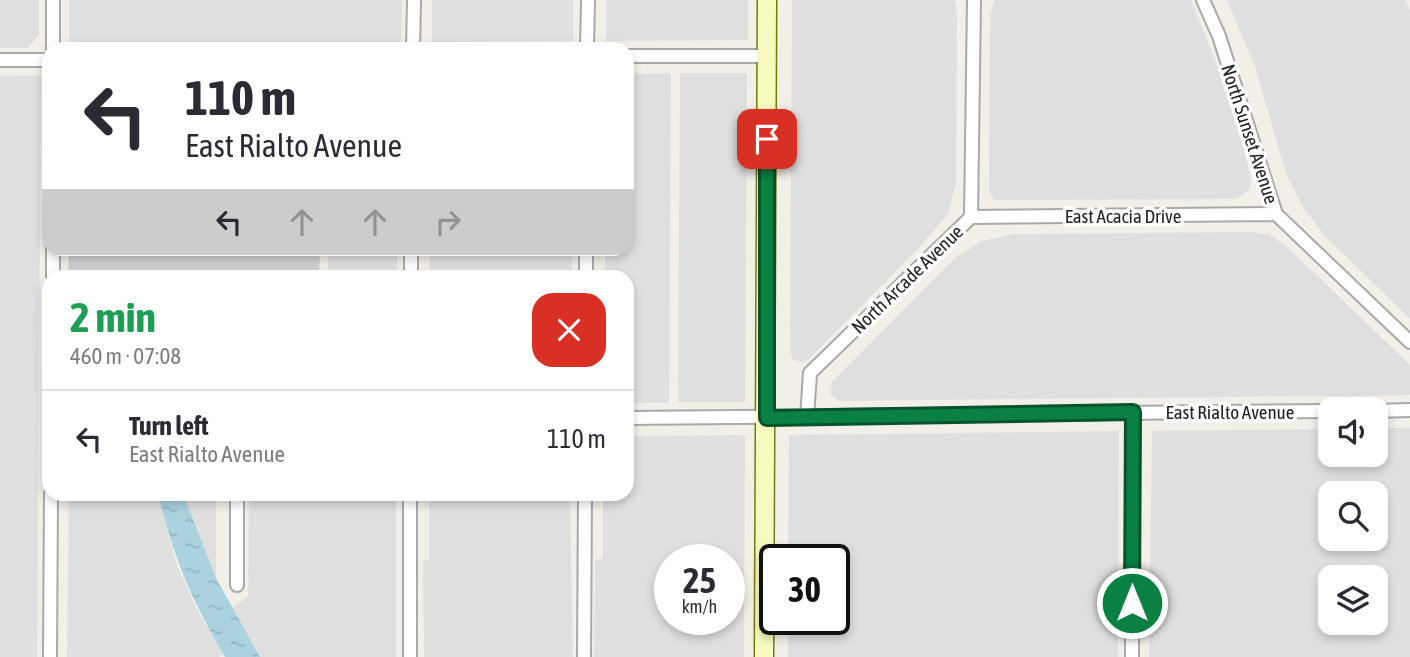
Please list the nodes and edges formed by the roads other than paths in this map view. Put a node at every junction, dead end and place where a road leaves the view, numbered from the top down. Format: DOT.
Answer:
graph roads {
  1 [pos="53,0"];
  2 [pos="414,0"];
  3 [pos="588,0"];
  4 [pos="767,0"];
  5 [pos="974,0"];
  6 [pos="1203,0"];
  7 [pos="53,42"];
  8 [pos="413,42"];
  9 [pos="587,42"];
  10 [pos="634,56"];
  11 [pos="767,56"];
  12 [pos="0,60"];
  13 [pos="42,60"];
  14 [pos="1276,214"];
  15 [pos="971,217"];
  16 [pos="1410,342"];
  17 [pos="1410,410"];
  18 [pos="1318,411"];
  19 [pos="1388,411"];
  20 [pos="1133,412"];
  21 [pos="634,418"];
  22 [pos="767,418"];
  23 [pos="807,418"];
  24 [pos="51,501"];
  25 [pos="237,501"];
  26 [pos="410,501"];
  27 [pos="585,501"];
  28 [pos="237,585"];
  29 [pos="50,657"];
  30 [pos="410,657"];
  31 [pos="584,657"];
  32 [pos="764,657"];
  33 [pos="1132,657"];
  1 -- 7 [label="street"];
  2 -- 8 [label="street"];
  3 -- 9 [label="street"];
  4 -- 11 [label="main road"];
  5 -- 15 [label="street, North Arcade Avenue"];
  6 -- 14 [label="street, North Sunset Avenue"];
  10 -- 11 [label="street"];
  11 -- 22 [label="main road"];
  12 -- 13 [label="street"];
  14 -- 15 [label="street, East Acacia Drive"];
  14 -- 16 [label="street, North Sunset Avenue"];
  15 -- 23 [label="street, North Arcade Avenue"];
  17 -- 19 [label="street"];
  18 -- 20 [label="street, East Rialto Avenue"];
  20 -- 23 [label="street, East Rialto Avenue"];
  20 -- 33 [label="street"];
  21 -- 22 [label="street, East Rialto Avenue"];
  22 -- 23 [label="street, East Rialto Avenue"];
  22 -- 32 [label="main road"];
  24 -- 29 [label="street"];
  25 -- 28 [label="street"];
  26 -- 30 [label="street"];
  27 -- 31 [label="street"];
}
